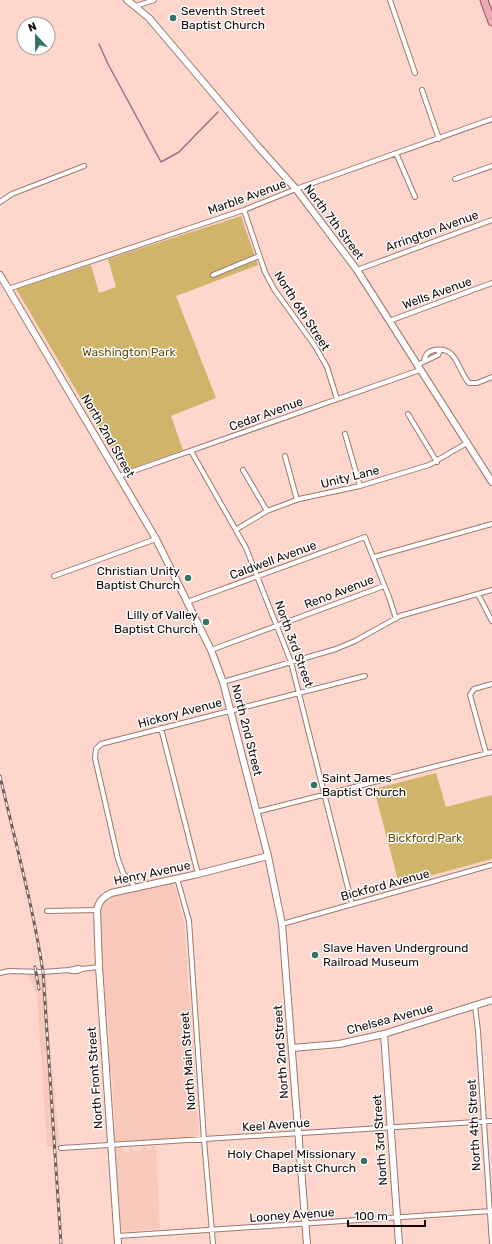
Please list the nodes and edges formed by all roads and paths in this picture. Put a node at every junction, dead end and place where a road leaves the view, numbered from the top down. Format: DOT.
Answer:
graph roads {
  1 [pos="127,0"];
  2 [pos="154,0"];
  3 [pos="390,0"];
  4 [pos="484,0"];
  5 [pos="136,6"];
  6 [pos="492,22"];
  7 [pos="415,73"];
  8 [pos="422,90"];
  9 [pos="492,119"];
  10 [pos="439,139"];
  11 [pos="396,153"];
  12 [pos="84,166"];
  13 [pos="492,166"];
  14 [pos="455,179"];
  15 [pos="296,189"];
  16 [pos="415,197"];
  17 [pos="0,202"];
  18 [pos="244,210"];
  19 [pos="492,220"];
  20 [pos="259,256"];
  21 [pos="357,270"];
  22 [pos="0,275"];
  23 [pos="213,275"];
  24 [pos="492,284"];
  25 [pos="8,289"];
  26 [pos="389,321"];
  27 [pos="440,350"];
  28 [pos="424,361"];
  29 [pos="419,368"];
  30 [pos="492,377"];
  31 [pos="337,399"];
  32 [pos="408,414"];
  33 [pos="345,434"];
  34 [pos="467,443"];
  35 [pos="191,451"];
  36 [pos="285,456"];
  37 [pos="437,462"];
  38 [pos="243,470"];
  39 [pos="119,476"];
  40 [pos="492,482"];
  41 [pos="360,486"];
  42 [pos="297,500"];
  43 [pos="267,511"];
  44 [pos="492,524"];
  45 [pos="236,529"];
  46 [pos="156,540"];
  47 [pos="374,557"];
  48 [pos="257,575"];
  49 [pos="54,576"];
  50 [pos="384,586"];
  51 [pos="492,590"];
  52 [pos="478,594"];
  53 [pos="187,602"];
  54 [pos="396,619"];
  55 [pos="492,621"];
  56 [pos="276,626"];
  57 [pos="211,650"];
  58 [pos="291,662"];
  59 [pos="365,676"];
  60 [pos="223,682"];
  61 [pos="492,684"];
  62 [pos="299,692"];
  63 [pos="231,710"];
  64 [pos="161,728"];
  65 [pos="492,752"];
  66 [pos="486,753"];
  67 [pos="325,795"];
  68 [pos="256,812"];
  69 [pos="268,856"];
  70 [pos="492,865"];
  71 [pos="198,874"];
  72 [pos="177,878"];
  73 [pos="134,888"];
  74 [pos="352,904"];
  75 [pos="96,910"];
  76 [pos="47,911"];
  77 [pos="282,924"];
  78 [pos="99,968"];
  79 [pos="0,972"];
  80 [pos="492,1000"];
  81 [pos="475,1006"];
  82 [pos="384,1034"];
  83 [pos="292,1048"];
  84 [pos="492,1121"];
  85 [pos="484,1122"];
  86 [pos="390,1128"];
  87 [pos="298,1134"];
  88 [pos="204,1140"];
  89 [pos="111,1144"];
  90 [pos="61,1148"];
  91 [pos="491,1212"];
  92 [pos="397,1217"];
  93 [pos="305,1223"];
  94 [pos="213,1230"];
  95 [pos="118,1236"];
  96 [pos="118,1244"];
  97 [pos="213,1244"];
  98 [pos="307,1244"];
  99 [pos="399,1244"];
  100 [pos="492,1244"];
  1 -- 5 [label="street, North 7th Street"];
  2 -- 5 [label="street"];
  3 -- 7 [label="street"];
  4 -- 6 [label="main road"];
  5 -- 15 [label="street, North 7th Street"];
  8 -- 10 [label="street"];
  9 -- 10 [label="street, Marble Avenue"];
  10 -- 11 [label="street, Marble Avenue"];
  11 -- 15 [label="street, Marble Avenue"];
  11 -- 16 [label="street"];
  12 -- 17 [label="street"];
  13 -- 14 [label="street"];
  15 -- 18 [label="street, Marble Avenue"];
  15 -- 21 [label="street, North 7th Street"];
  18 -- 20 [label="street, North 6th Street"];
  18 -- 25 [label="street, Marble Avenue"];
  19 -- 21 [label="street, Arrington Avenue"];
  20 -- 23 [label="street"];
  20 -- 31 [label="street, North 6th Street"];
  21 -- 26 [label="street, North 7th Street"];
  22 -- 25 [label="street, North 2nd Street"];
  24 -- 26 [label="street, Wells Avenue"];
  25 -- 39 [label="street, North 2nd Street"];
  26 -- 29 [label="street, North 7th Street"];
  27 -- 28 [label="street"];
  27 -- 28 [label="street"];
  27 -- 30 [label="street"];
  28 -- 29 [label="street, Cedar Avenue"];
  29 -- 31 [label="street, Cedar Avenue"];
  29 -- 34 [label="street, North 7th Street"];
  31 -- 35 [label="street, Cedar Avenue"];
  32 -- 37 [label="street"];
  33 -- 41 [label="street"];
  34 -- 37 [label="street, Unity Lane"];
  34 -- 40 [label="street, North 7th Street"];
  35 -- 39 [label="street, Cedar Avenue"];
  35 -- 45 [label="street, North 3rd Street"];
  36 -- 42 [label="street"];
  37 -- 41 [label="street, Unity Lane"];
  38 -- 43 [label="street"];
  39 -- 46 [label="street, North 2nd Street"];
  41 -- 42 [label="street, Unity Lane"];
  42 -- 43 [label="street, Unity Lane"];
  43 -- 45 [label="street, Unity Lane"];
  44 -- 47 [label="street"];
  45 -- 48 [label="street, North 3rd Street"];
  46 -- 49 [label="street"];
  46 -- 53 [label="street, North 2nd Street"];
  47 -- 48 [label="street, Caldwell Avenue"];
  47 -- 50 [label="street"];
  48 -- 53 [label="street, Caldwell Avenue"];
  48 -- 56 [label="street, North 3rd Street"];
  50 -- 54 [label="street"];
  50 -- 56 [label="street, Reno Avenue"];
  51 -- 52 [label="street"];
  52 -- 54 [label="street"];
  52 -- 55 [label="street"];
  53 -- 57 [label="street, North 2nd Street"];
  54 -- 58 [label="street"];
  56 -- 57 [label="street, Reno Avenue"];
  56 -- 58 [label="street, North 3rd Street"];
  57 -- 60 [label="street, North 2nd Street"];
  58 -- 60 [label="street"];
  58 -- 62 [label="street, North 3rd Street"];
  59 -- 62 [label="street, Hickory Avenue"];
  60 -- 63 [label="street, North 2nd Street"];
  61 -- 66 [label="street"];
  62 -- 63 [label="street, Hickory Avenue"];
  62 -- 67 [label="street, North 3rd Street"];
  63 -- 64 [label="street, Hickory Avenue"];
  63 -- 68 [label="street, North 2nd Street"];
  64 -- 71 [label="street"];
  64 -- 73 [label="street, Hickory Avenue"];
  65 -- 66 [label="street"];
  66 -- 67 [label="street"];
  67 -- 68 [label="street"];
  67 -- 74 [label="street, North 3rd Street"];
  68 -- 69 [label="street, North 2nd Street"];
  69 -- 71 [label="street, Henry Avenue"];
  69 -- 77 [label="street, North 2nd Street"];
  70 -- 74 [label="street, Bickford Avenue"];
  71 -- 72 [label="street, Henry Avenue"];
  72 -- 73 [label="street, Henry Avenue"];
  72 -- 88 [label="street, North Main Street"];
  73 -- 75 [label="street, Henry Avenue"];
  74 -- 77 [label="street, Bickford Avenue"];
  75 -- 76 [label="street"];
  75 -- 78 [label="street, North Front Street"];
  77 -- 83 [label="street, North 2nd Street"];
  78 -- 79 [label="street"];
  78 -- 89 [label="street, North Front Street"];
  80 -- 81 [label="street, Chelsea Avenue"];
  81 -- 82 [label="street, Chelsea Avenue"];
  81 -- 85 [label="street, North 4th Street"];
  82 -- 83 [label="street, Chelsea Avenue"];
  82 -- 86 [label="street, North 3rd Street"];
  83 -- 87 [label="street, North 2nd Street"];
  84 -- 85 [label="street, Keel Avenue"];
  85 -- 86 [label="street, Keel Avenue"];
  85 -- 91 [label="street, North 4th Street"];
  86 -- 87 [label="street, Keel Avenue"];
  86 -- 92 [label="street, North 3rd Street"];
  87 -- 88 [label="street, Keel Avenue"];
  87 -- 93 [label="street, North 2nd Street"];
  88 -- 89 [label="street, Keel Avenue"];
  88 -- 94 [label="street, North Main Street"];
  89 -- 90 [label="street, Keel Avenue"];
  89 -- 95 [label="street, North Front Street"];
  91 -- 92 [label="street, Looney Avenue"];
  91 -- 100 [label="street, North 4th Street"];
  92 -- 93 [label="street, Looney Avenue"];
  92 -- 99 [label="street, North 3rd Street"];
  93 -- 94 [label="street, Looney Avenue"];
  93 -- 98 [label="street, North 2nd Street"];
  94 -- 95 [label="street, Looney Avenue"];
  94 -- 97 [label="street, North Main Street"];
  95 -- 96 [label="street, North Front Street"];
}
